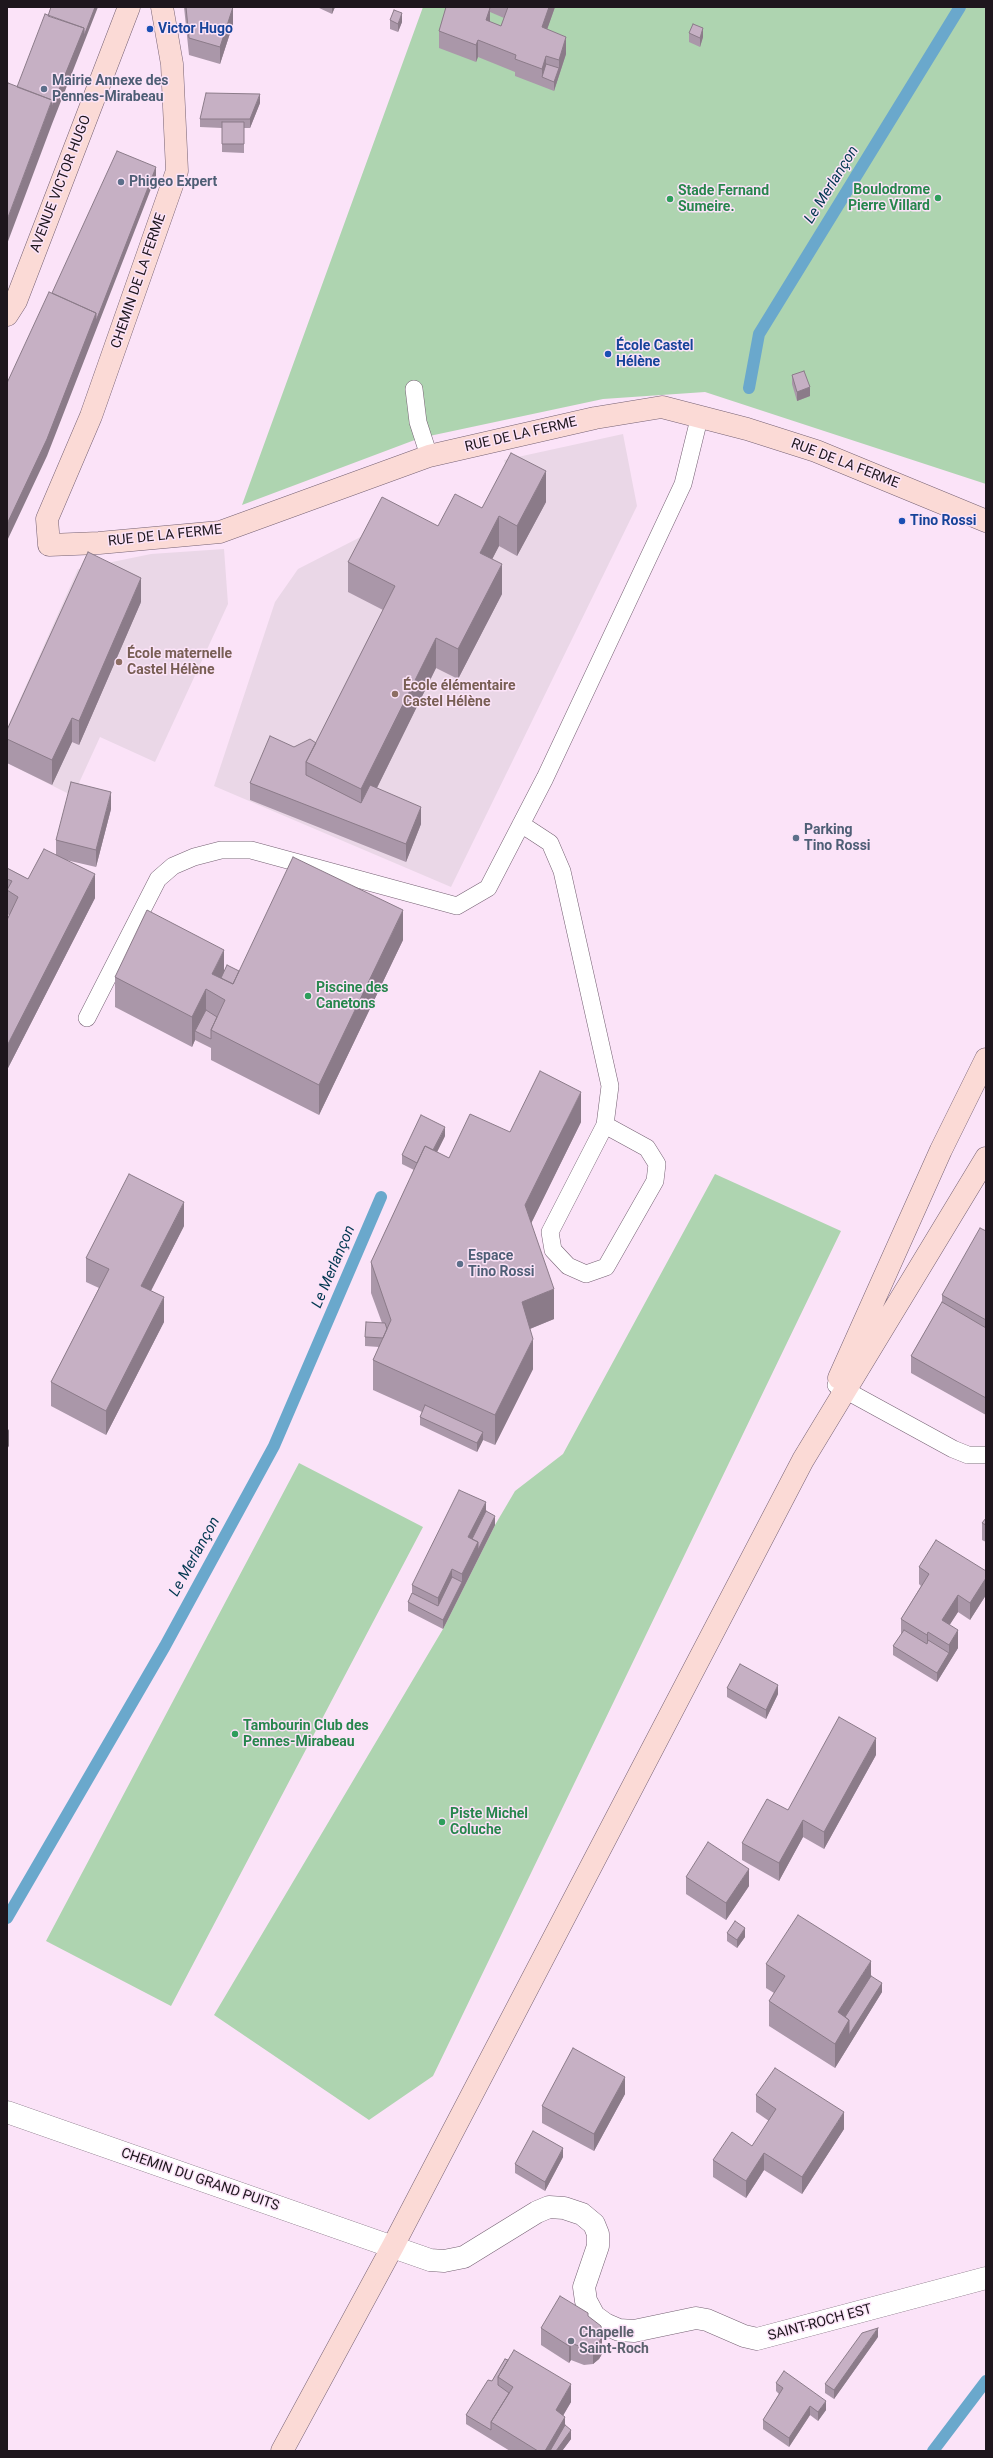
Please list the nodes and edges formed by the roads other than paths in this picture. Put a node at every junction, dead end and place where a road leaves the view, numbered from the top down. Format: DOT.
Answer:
graph roads {
  1 [pos="129,7"];
  2 [pos="162,7"];
  3 [pos="7,314"];
  4 [pos="414,389"];
  5 [pos="700,415"];
  6 [pos="429,456"];
  7 [pos="986,521"];
  8 [pos="49,545"];
  9 [pos="521,824"];
  10 [pos="88,1018"];
  11 [pos="986,1059"];
  12 [pos="605,1125"];
  13 [pos="986,1158"];
  14 [pos="841,1388"];
  15 [pos="986,1455"];
  16 [pos="7,2112"];
  17 [pos="393,2246"];
  18 [pos="986,2278"];
  19 [pos="282,2451"];
  1 -- 3 [label="street, AVENUE VICTOR HUGO"];
  2 -- 8 [label="street, CHEMIN DE LA FERME"];
  4 -- 6 [label="lane"];
  5 -- 6 [label="street, RUE DE LA FERME"];
  5 -- 7 [label="street, RUE DE LA FERME"];
  5 -- 9 [label="lane"];
  6 -- 8 [label="street, RUE DE LA FERME"];
  9 -- 10 [label="lane"];
  9 -- 12 [label="lane"];
  11 -- 14 [label="street"];
  12 -- 12 [label="lane"];
  13 -- 14 [label="street"];
  14 -- 15 [label="lane"];
  14 -- 17 [label="street"];
  16 -- 17 [label="street, CHEMIN DU GRAND PUITS"];
  17 -- 18 [label="street, SAINT-ROCH EST"];
  17 -- 19 [label="street"];
}
